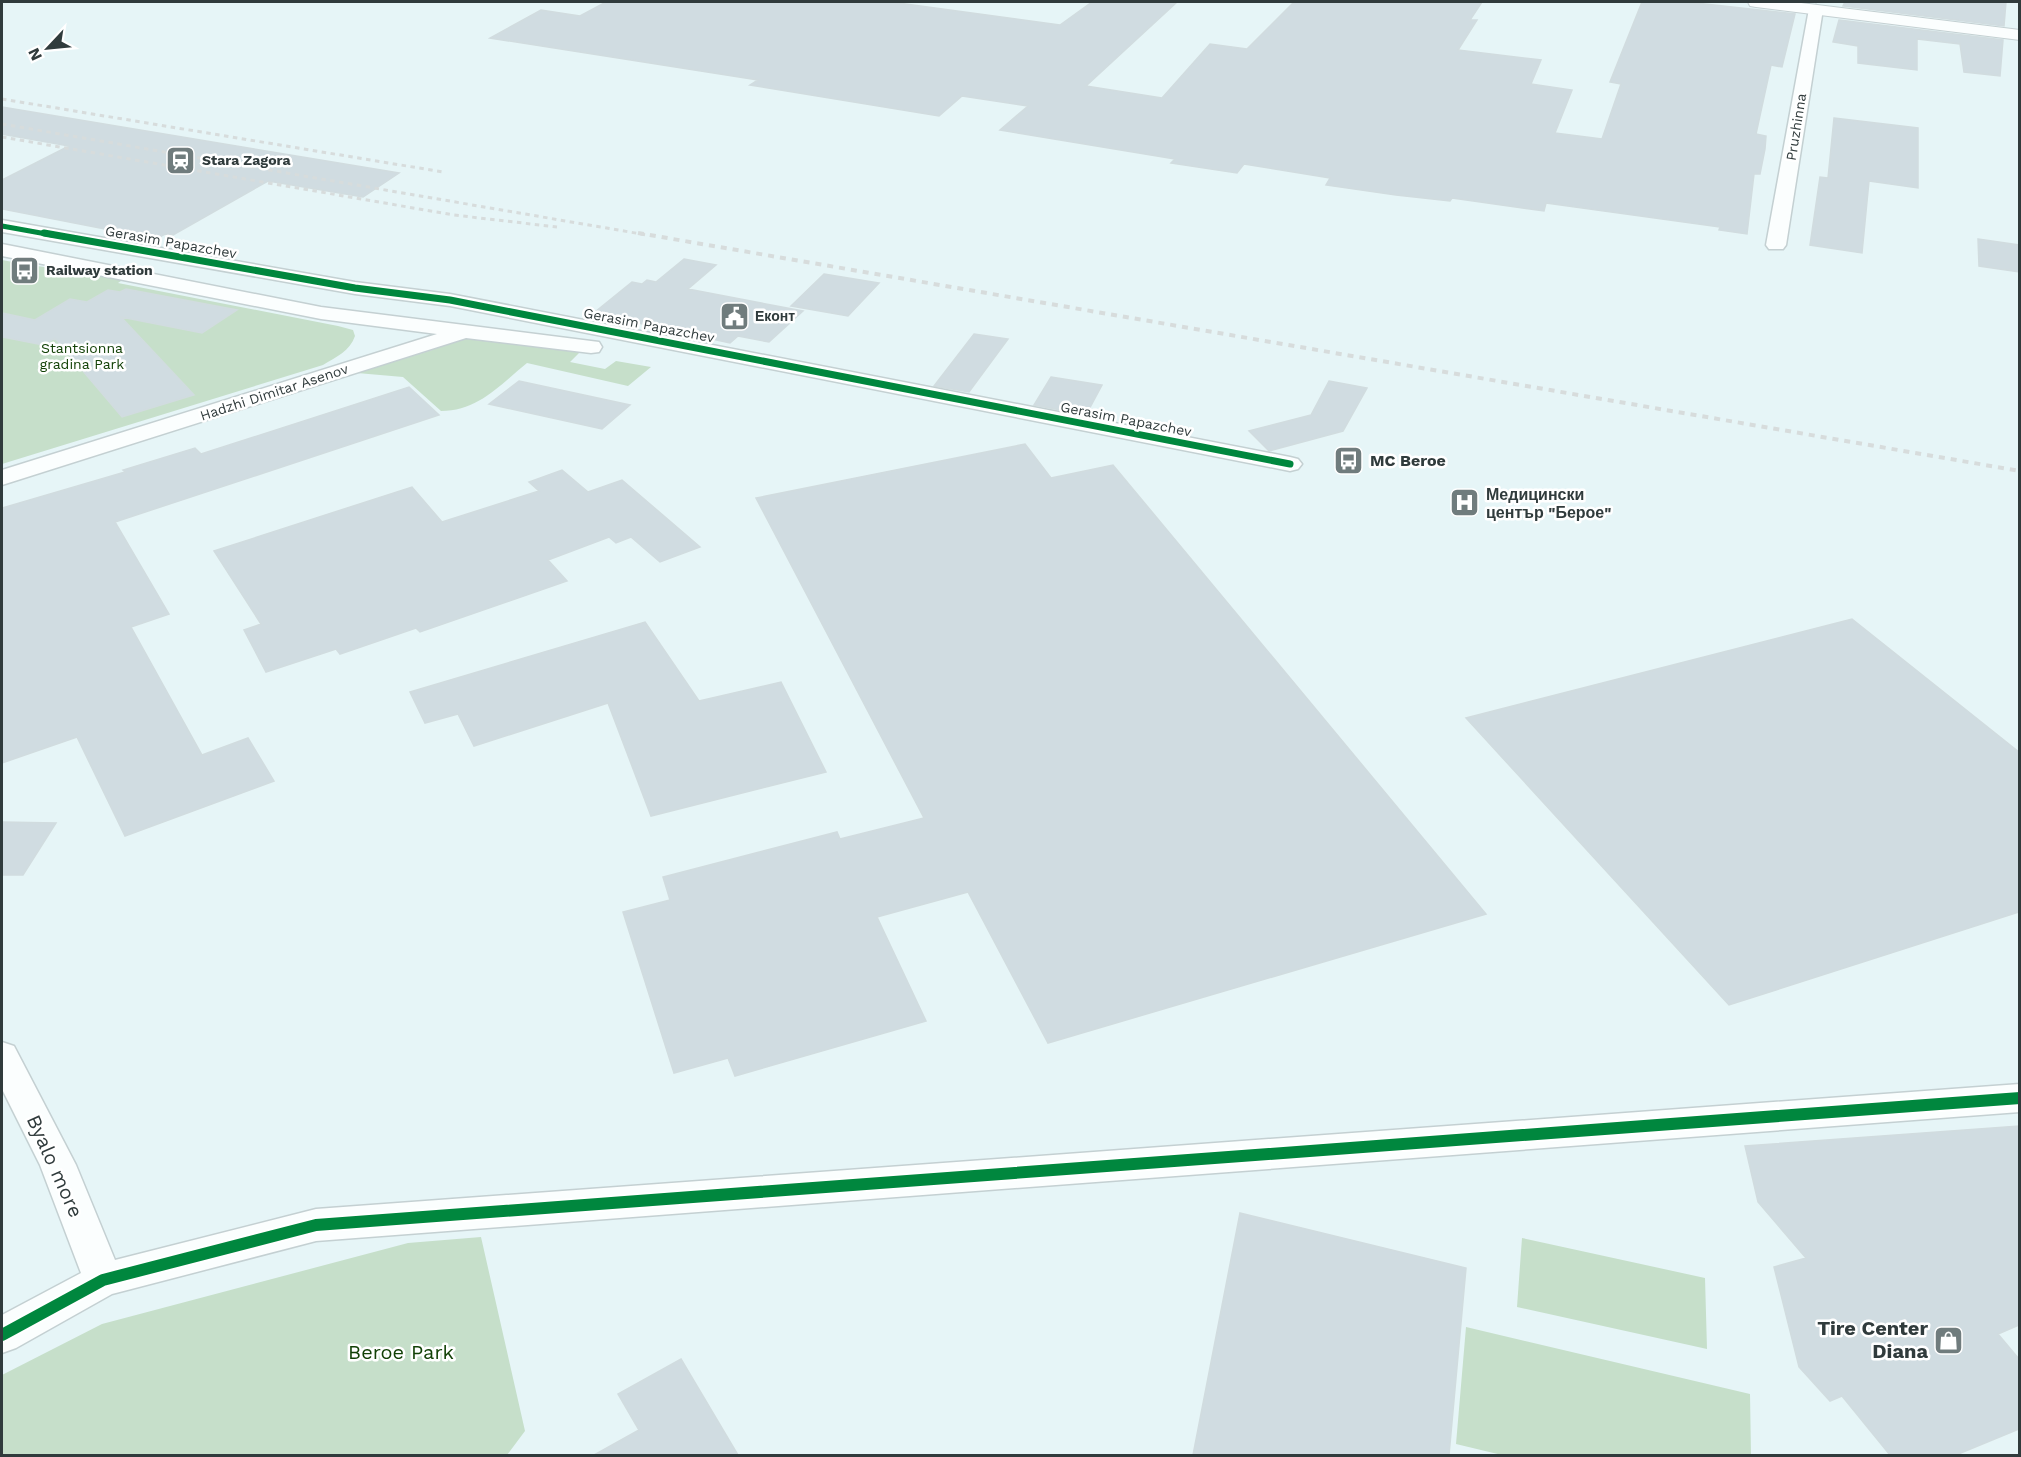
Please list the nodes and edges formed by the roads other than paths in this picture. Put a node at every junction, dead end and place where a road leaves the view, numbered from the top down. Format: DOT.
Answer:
graph roads {
  1 [pos="1756,2"];
  2 [pos="1816,9"];
  3 [pos="2019,35"];
  4 [pos="2,226"];
  5 [pos="1776,244"];
  6 [pos="2,250"];
  7 [pos="355,288"];
  8 [pos="321,313"];
  9 [pos="549,319"];
  10 [pos="434,327"];
  11 [pos="470,331"];
  12 [pos="420,346"];
  13 [pos="734,363"];
  14 [pos="327,375"];
  15 [pos="2,478"];
  16 [pos="2,1055"];
  17 [pos="2019,1098"];
  18 [pos="103,1280"];
  19 [pos="2,1335"];
  1 -- 2 [label="street"];
  2 -- 3 [label="street"];
  2 -- 5 [label="street, Pruzhinna"];
  4 -- 7 [label="street, Gerasim Papazchev"];
  6 -- 8 [label="street, Gerasim Papazchev"];
  7 -- 9 [label="street, Gerasim Papazchev"];
  7 -- 10 [label="street"];
  8 -- 10 [label="street, Gerasim Papazchev"];
  8 -- 14 [label="street"];
  9 -- 11 [label="street, Hadzhi Dimitar Asenov"];
  9 -- 13 [label="street, Gerasim Papazchev"];
  10 -- 11 [label="street, Gerasim Papazchev"];
  10 -- 12 [label="street"];
  11 -- 12 [label="street, Hadzhi Dimitar Asenov"];
  11 -- 13 [label="street, Gerasim Papazchev"];
  12 -- 14 [label="street, Hadzhi Dimitar Asenov"];
  13 -- 13 [label="street, Gerasim Papazchev"];
  14 -- 15 [label="street, Hadzhi Dimitar Asenov"];
  16 -- 18 [label="street, Byalo more"];
  17 -- 18 [label="street"];
  18 -- 19 [label="street"];
}
